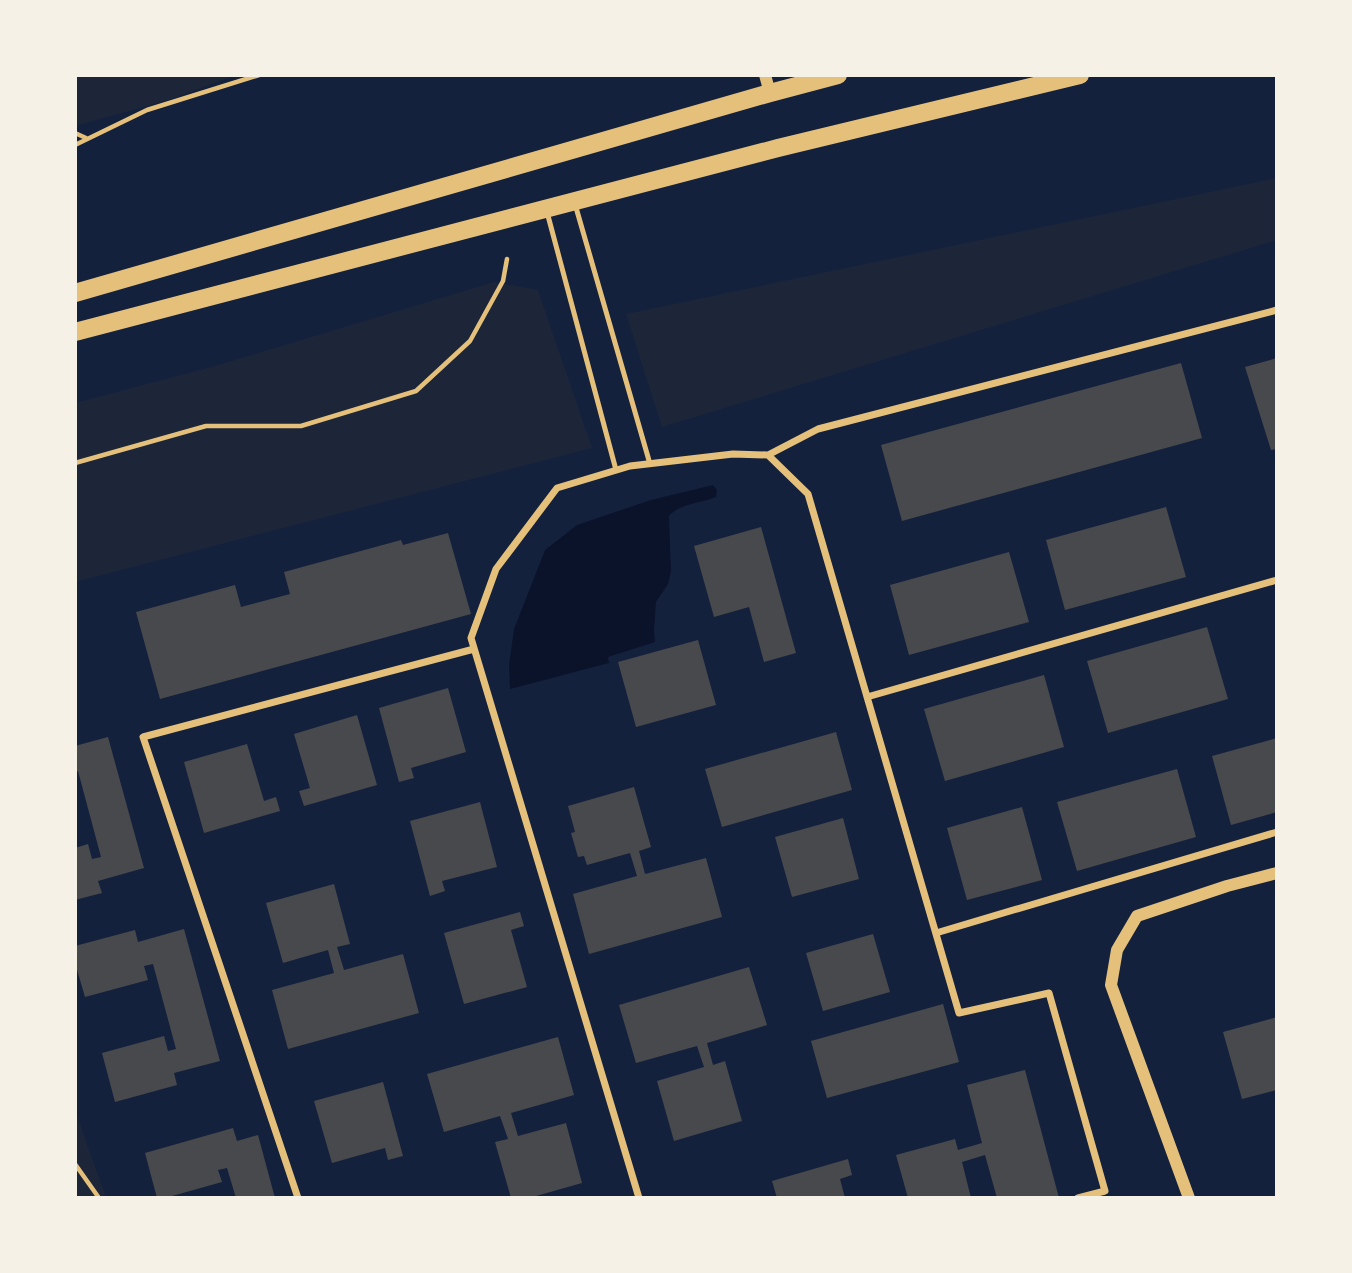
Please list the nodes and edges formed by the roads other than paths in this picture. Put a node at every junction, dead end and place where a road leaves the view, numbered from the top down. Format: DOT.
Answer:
graph roads {
  1 [pos="765,75"];
  2 [pos="838,75"];
  3 [pos="1080,75"];
  4 [pos="770,93"];
  5 [pos="574,201"];
  6 [pos="546,209"];
  7 [pos="75,293"];
  8 [pos="1277,310"];
  9 [pos="75,332"];
  10 [pos="768,455"];
  11 [pos="650,464"];
  12 [pos="616,470"];
  13 [pos="1277,580"];
  14 [pos="474,649"];
  15 [pos="867,697"];
  16 [pos="1277,832"];
  17 [pos="1277,873"];
  18 [pos="936,933"];
  19 [pos="298,1198"];
  20 [pos="639,1198"];
  21 [pos="1078,1198"];
  22 [pos="1189,1198"];
  1 -- 4 [label="street"];
  2 -- 4 [label="main road"];
  3 -- 5 [label="main road"];
  4 -- 7 [label="main road"];
  5 -- 6 [label="main road"];
  5 -- 11 [label="lane"];
  6 -- 9 [label="main road"];
  6 -- 12 [label="lane"];
  8 -- 10 [label="street"];
  10 -- 11 [label="street"];
  10 -- 15 [label="street"];
  11 -- 12 [label="street"];
  12 -- 14 [label="street"];
  13 -- 15 [label="street"];
  14 -- 19 [label="street"];
  14 -- 20 [label="street"];
  15 -- 18 [label="street"];
  16 -- 18 [label="street"];
  17 -- 22 [label="street"];
  18 -- 21 [label="street"];
}
